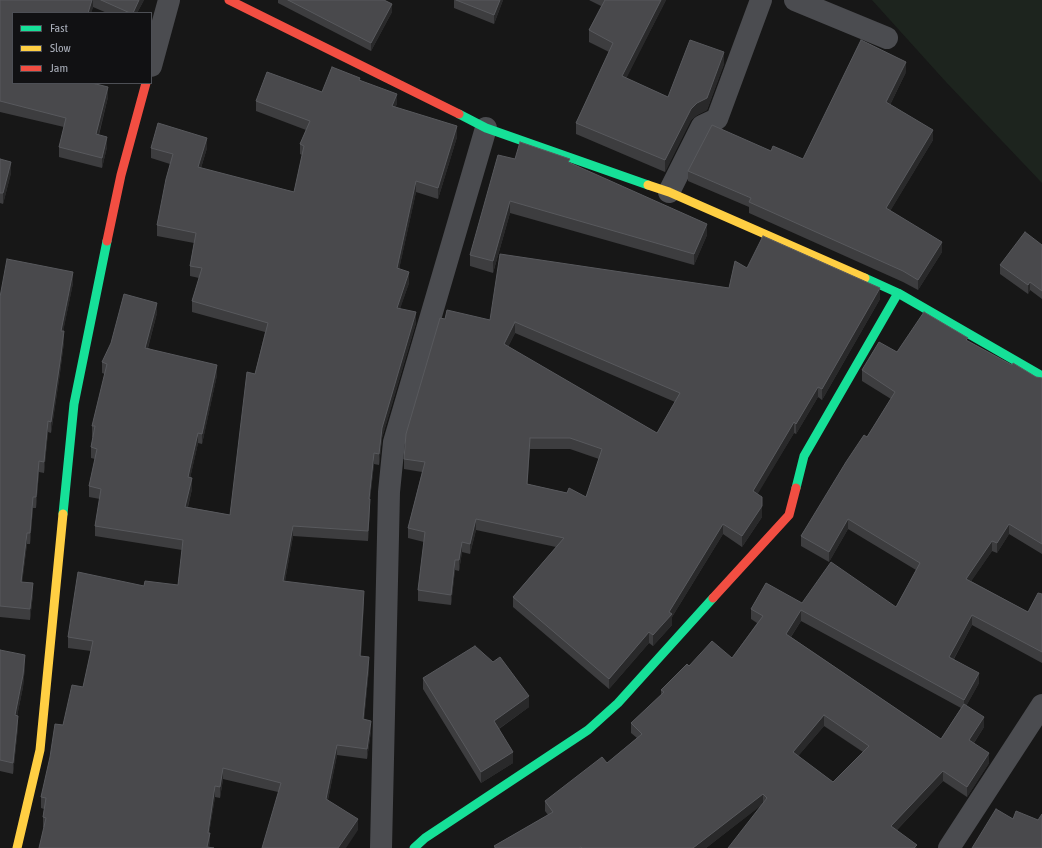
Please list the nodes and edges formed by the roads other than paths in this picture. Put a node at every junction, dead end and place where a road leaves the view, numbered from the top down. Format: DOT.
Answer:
graph roads {
  1 [pos="169,0"];
  2 [pos="230,0"];
  3 [pos="761,0"];
  4 [pos="795,0"];
  5 [pos="887,38"];
  6 [pos="152,62"];
  7 [pos="146,84"];
  8 [pos="486,128"];
  9 [pos="669,192"];
  10 [pos="898,293"];
  11 [pos="1042,376"];
  12 [pos="1042,705"];
  13 [pos="17,848"];
  14 [pos="381,848"];
  15 [pos="414,848"];
  16 [pos="949,848"];
  1 -- 6 [label="street"];
  2 -- 8 [label="street"];
  3 -- 9 [label="street"];
  4 -- 5 [label="street"];
  7 -- 13 [label="street"];
  8 -- 9 [label="street"];
  8 -- 14 [label="street"];
  9 -- 10 [label="street"];
  10 -- 11 [label="street"];
  10 -- 15 [label="street"];
  12 -- 16 [label="street"];
}
